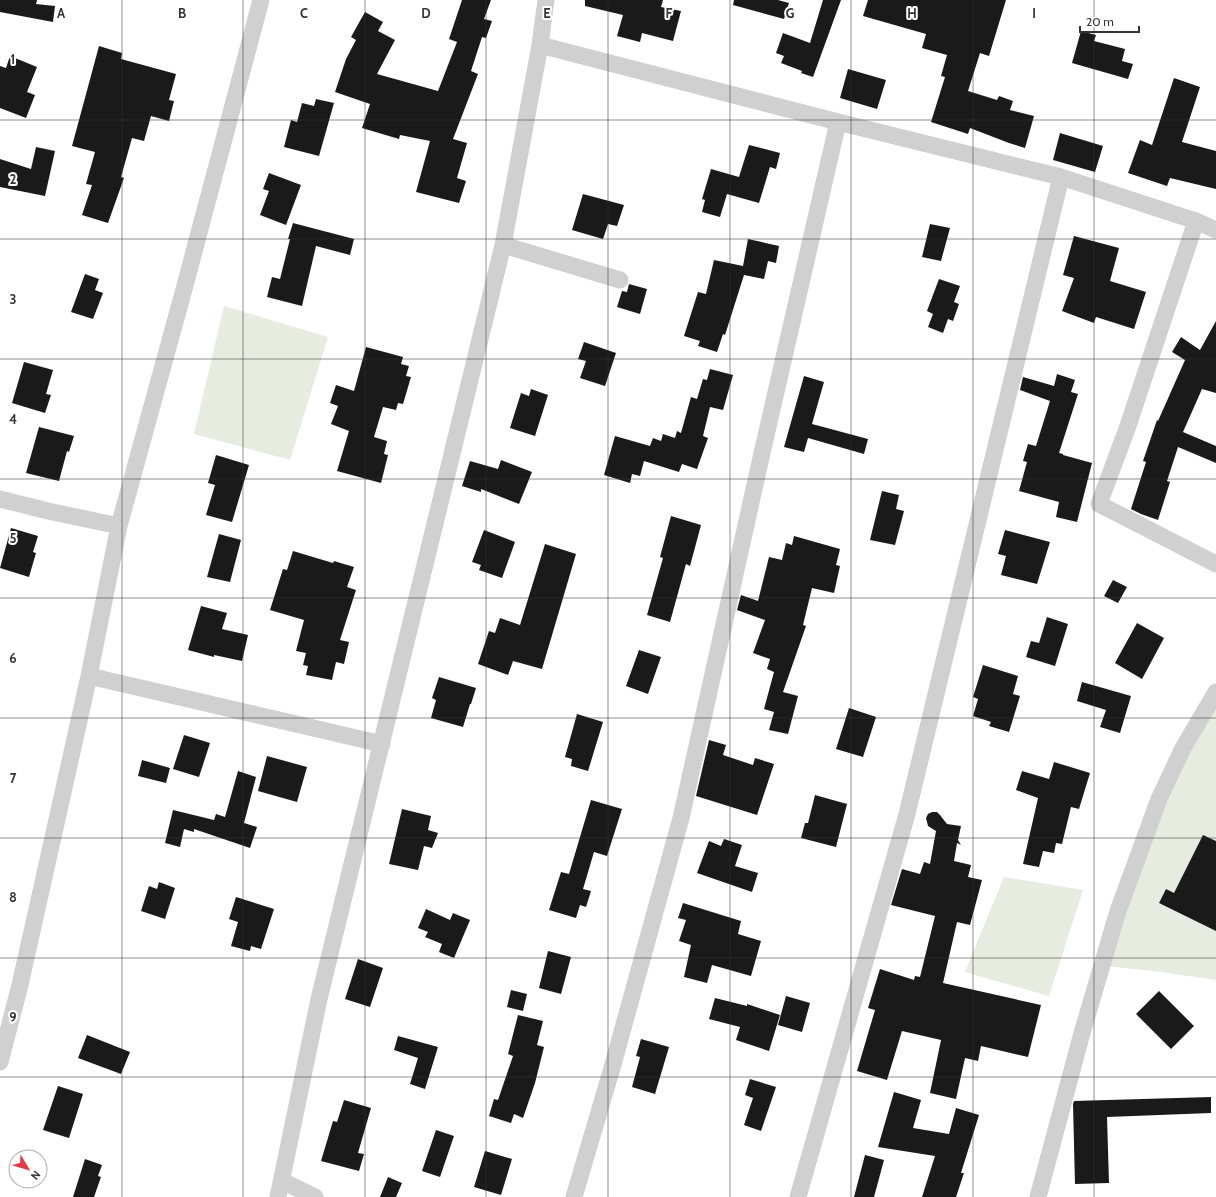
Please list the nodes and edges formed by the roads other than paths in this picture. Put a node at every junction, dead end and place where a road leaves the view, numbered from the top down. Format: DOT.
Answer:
graph roads {
  1 [pos="261,0"];
  2 [pos="546,0"];
  3 [pos="540,44"];
  4 [pos="838,122"];
  5 [pos="1060,177"];
  6 [pos="1196,221"];
  7 [pos="1216,230"];
  8 [pos="503,245"];
  9 [pos="620,280"];
  10 [pos="0,499"];
  11 [pos="119,526"];
  12 [pos="1216,564"];
  13 [pos="89,676"];
  14 [pos="1216,692"];
  15 [pos="382,744"];
  16 [pos="0,1062"];
  17 [pos="280,1189"];
  18 [pos="315,1197"];
  19 [pos="574,1197"];
  20 [pos="798,1197"];
  21 [pos="1038,1197"];
  1 -- 11 [label="street"];
  2 -- 3 [label="street"];
  3 -- 4 [label="street"];
  3 -- 8 [label="street"];
  4 -- 5 [label="street"];
  4 -- 19 [label="street"];
  5 -- 6 [label="street"];
  5 -- 20 [label="street"];
  6 -- 7 [label="street"];
  6 -- 12 [label="street"];
  8 -- 9 [label="street"];
  8 -- 15 [label="street"];
  10 -- 11 [label="street"];
  11 -- 13 [label="street"];
  13 -- 15 [label="street"];
  13 -- 16 [label="street"];
  14 -- 21 [label="street"];
  15 -- 17 [label="street"];
  17 -- 18 [label="street"];
}
